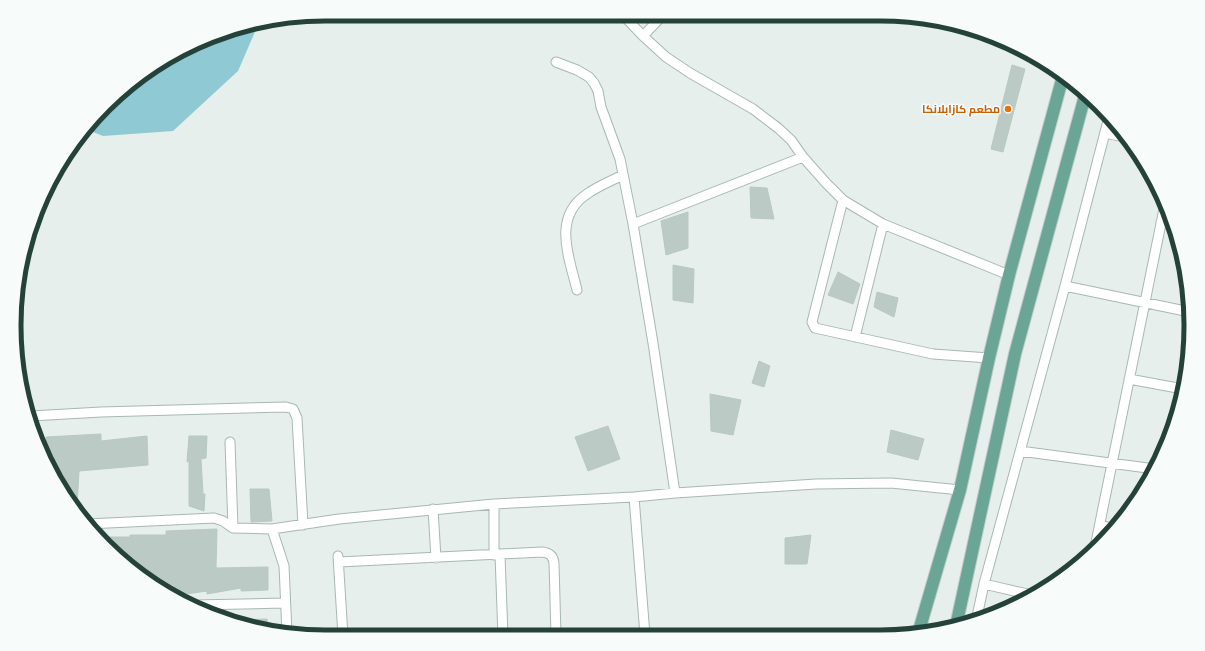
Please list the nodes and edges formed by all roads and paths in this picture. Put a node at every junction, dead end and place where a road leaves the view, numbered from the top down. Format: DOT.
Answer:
graph roads {
  1 [pos="629,21"];
  2 [pos="657,21"];
  3 [pos="643,36"];
  4 [pos="556,62"];
  5 [pos="1062,81"];
  6 [pos="1084,100"];
  7 [pos="1107,124"];
  8 [pos="1105,133"];
  9 [pos="1117,136"];
  10 [pos="803,157"];
  11 [pos="623,175"];
  12 [pos="843,200"];
  13 [pos="1163,214"];
  14 [pos="1161,222"];
  15 [pos="1166,223"];
  16 [pos="633,224"];
  17 [pos="883,224"];
  18 [pos="1009,274"];
  19 [pos="1066,286"];
  20 [pos="577,290"];
  21 [pos="1145,302"];
  22 [pos="1183,310"];
  23 [pos="855,337"];
  24 [pos="988,358"];
  25 [pos="1129,379"];
  26 [pos="1177,388"];
  27 [pos="35,416"];
  28 [pos="230,442"];
  29 [pos="1020,451"];
  30 [pos="1112,464"];
  31 [pos="1148,468"];
  32 [pos="960,490"];
  33 [pos="675,493"];
  34 [pos="634,497"];
  35 [pos="494,504"];
  36 [pos="433,509"];
  37 [pos="95,524"];
  38 [pos="303,525"];
  39 [pos="1100,525"];
  40 [pos="1107,527"];
  41 [pos="233,528"];
  42 [pos="272,529"];
  43 [pos="1097,539"];
  44 [pos="497,555"];
  45 [pos="436,558"];
  46 [pos="984,584"];
  47 [pos="1024,593"];
  48 [pos="285,603"];
  49 [pos="204,605"];
  50 [pos="978,614"];
  51 [pos="957,620"];
  52 [pos="286,627"];
  53 [pos="920,627"];
  54 [pos="343,630"];
  55 [pos="503,630"];
  56 [pos="556,630"];
  57 [pos="644,630"];
  1 -- 3 [label="street"];
  2 -- 3 [label="street"];
  3 -- 10 [label="street"];
  4 -- 11 [label="street"];
  5 -- 18 [label="main road"];
  6 -- 51 [label="main road"];
  7 -- 8 [label="street"];
  8 -- 9 [label="street"];
  8 -- 19 [label="street"];
  10 -- 12 [label="street"];
  10 -- 16 [label="street"];
  11 -- 16 [label="street"];
  11 -- 20 [label="street"];
  12 -- 17 [label="street"];
  12 -- 23 [label="street"];
  13 -- 14 [label="street"];
  14 -- 15 [label="street"];
  14 -- 21 [label="street"];
  16 -- 33 [label="street"];
  17 -- 18 [label="street"];
  17 -- 23 [label="street"];
  18 -- 24 [label="main road"];
  19 -- 21 [label="street"];
  19 -- 29 [label="street"];
  21 -- 22 [label="street"];
  21 -- 25 [label="street"];
  23 -- 24 [label="street"];
  24 -- 32 [label="main road"];
  25 -- 26 [label="street"];
  25 -- 30 [label="street"];
  27 -- 38 [label="street"];
  28 -- 41 [label="street"];
  29 -- 30 [label="street"];
  29 -- 46 [label="street"];
  30 -- 31 [label="street"];
  30 -- 39 [label="street"];
  32 -- 33 [label="street"];
  32 -- 53 [label="main road"];
  33 -- 34 [label="street"];
  34 -- 35 [label="street"];
  34 -- 57 [label="street"];
  35 -- 36 [label="street"];
  35 -- 44 [label="street"];
  36 -- 38 [label="street"];
  36 -- 45 [label="street"];
  37 -- 41 [label="street"];
  38 -- 42 [label="street"];
  39 -- 40 [label="street"];
  39 -- 43 [label="street"];
  41 -- 42 [label="street"];
  42 -- 48 [label="street"];
  44 -- 45 [label="street"];
  44 -- 55 [label="street"];
  44 -- 56 [label="street"];
  45 -- 54 [label="street"];
  46 -- 47 [label="street"];
  46 -- 50 [label="street"];
  48 -- 49 [label="street"];
  48 -- 52 [label="street"];
}
